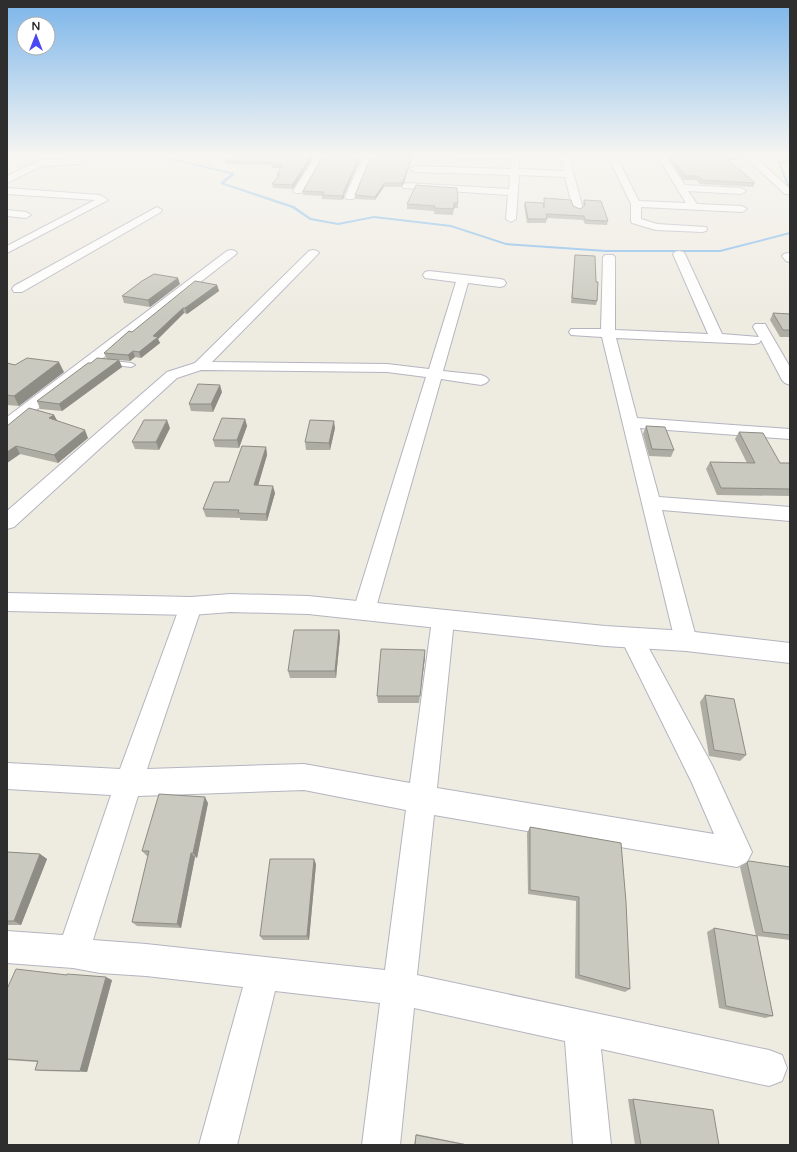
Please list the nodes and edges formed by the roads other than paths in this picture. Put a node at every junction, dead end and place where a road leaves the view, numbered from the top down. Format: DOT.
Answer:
graph roads {
  1 [pos="87,208"];
  2 [pos="512,208"];
  3 [pos="636,208"];
  4 [pos="722,208"];
  5 [pos="742,209"];
  6 [pos="157,210"];
  7 [pos="7,213"];
  8 [pos="26,214"];
  9 [pos="511,219"];
  10 [pos="702,229"];
  11 [pos="7,250"];
  12 [pos="231,253"];
  13 [pos="313,253"];
  14 [pos="679,254"];
  15 [pos="609,257"];
  16 [pos="429,275"];
  17 [pos="463,280"];
  18 [pos="500,284"];
  19 [pos="11,291"];
  20 [pos="576,332"];
  21 [pos="608,334"];
  22 [pos="717,338"];
  23 [pos="90,360"];
  24 [pos="131,365"];
  25 [pos="200,366"];
  26 [pos="435,374"];
  27 [pos="480,380"];
  28 [pos="790,380"];
  29 [pos="630,422"];
  30 [pos="7,425"];
  31 [pos="790,434"];
  32 [pos="651,503"];
  33 [pos="790,514"];
  34 [pos="7,522"];
  35 [pos="7,602"];
  36 [pos="192,606"];
  37 [pos="364,611"];
  38 [pos="443,620"];
  39 [pos="631,637"];
  40 [pos="686,641"];
  41 [pos="790,653"];
  42 [pos="7,776"];
  43 [pos="129,783"];
  44 [pos="421,799"];
  45 [pos="7,947"];
  46 [pos="73,952"];
  47 [pos="263,973"];
  48 [pos="398,988"];
  49 [pos="582,1028"];
  50 [pos="769,1068"];
  51 [pos="218,1145"];
  52 [pos="381,1145"];
  53 [pos="592,1145"];
  1 -- 11 [label="street"];
  2 -- 9 [label="street"];
  3 -- 10 [label="street"];
  4 -- 5 [label="street"];
  6 -- 19 [label="street"];
  7 -- 8 [label="street"];
  12 -- 23 [label="street"];
  13 -- 25 [label="street"];
  14 -- 22 [label="street"];
  15 -- 21 [label="street"];
  16 -- 17 [label="street"];
  17 -- 18 [label="street"];
  17 -- 26 [label="street"];
  20 -- 21 [label="street"];
  21 -- 22 [label="street"];
  21 -- 29 [label="street"];
  22 -- 28 [label="street"];
  23 -- 24 [label="lane"];
  23 -- 30 [label="street"];
  25 -- 26 [label="street"];
  25 -- 34 [label="street"];
  26 -- 27 [label="street"];
  26 -- 37 [label="street"];
  29 -- 31 [label="street"];
  29 -- 32 [label="street"];
  32 -- 33 [label="street"];
  32 -- 40 [label="street"];
  35 -- 36 [label="street"];
  36 -- 37 [label="street"];
  36 -- 43 [label="street"];
  37 -- 38 [label="street"];
  38 -- 39 [label="street"];
  38 -- 44 [label="street"];
  39 -- 40 [label="street"];
  39 -- 44 [label="street"];
  40 -- 41 [label="street"];
  42 -- 43 [label="street"];
  43 -- 44 [label="street"];
  43 -- 46 [label="street"];
  44 -- 48 [label="street"];
  45 -- 46 [label="street"];
  46 -- 47 [label="street"];
  47 -- 48 [label="street"];
  47 -- 51 [label="street"];
  48 -- 49 [label="street"];
  48 -- 52 [label="street"];
  49 -- 50 [label="street"];
  49 -- 53 [label="street"];
}
